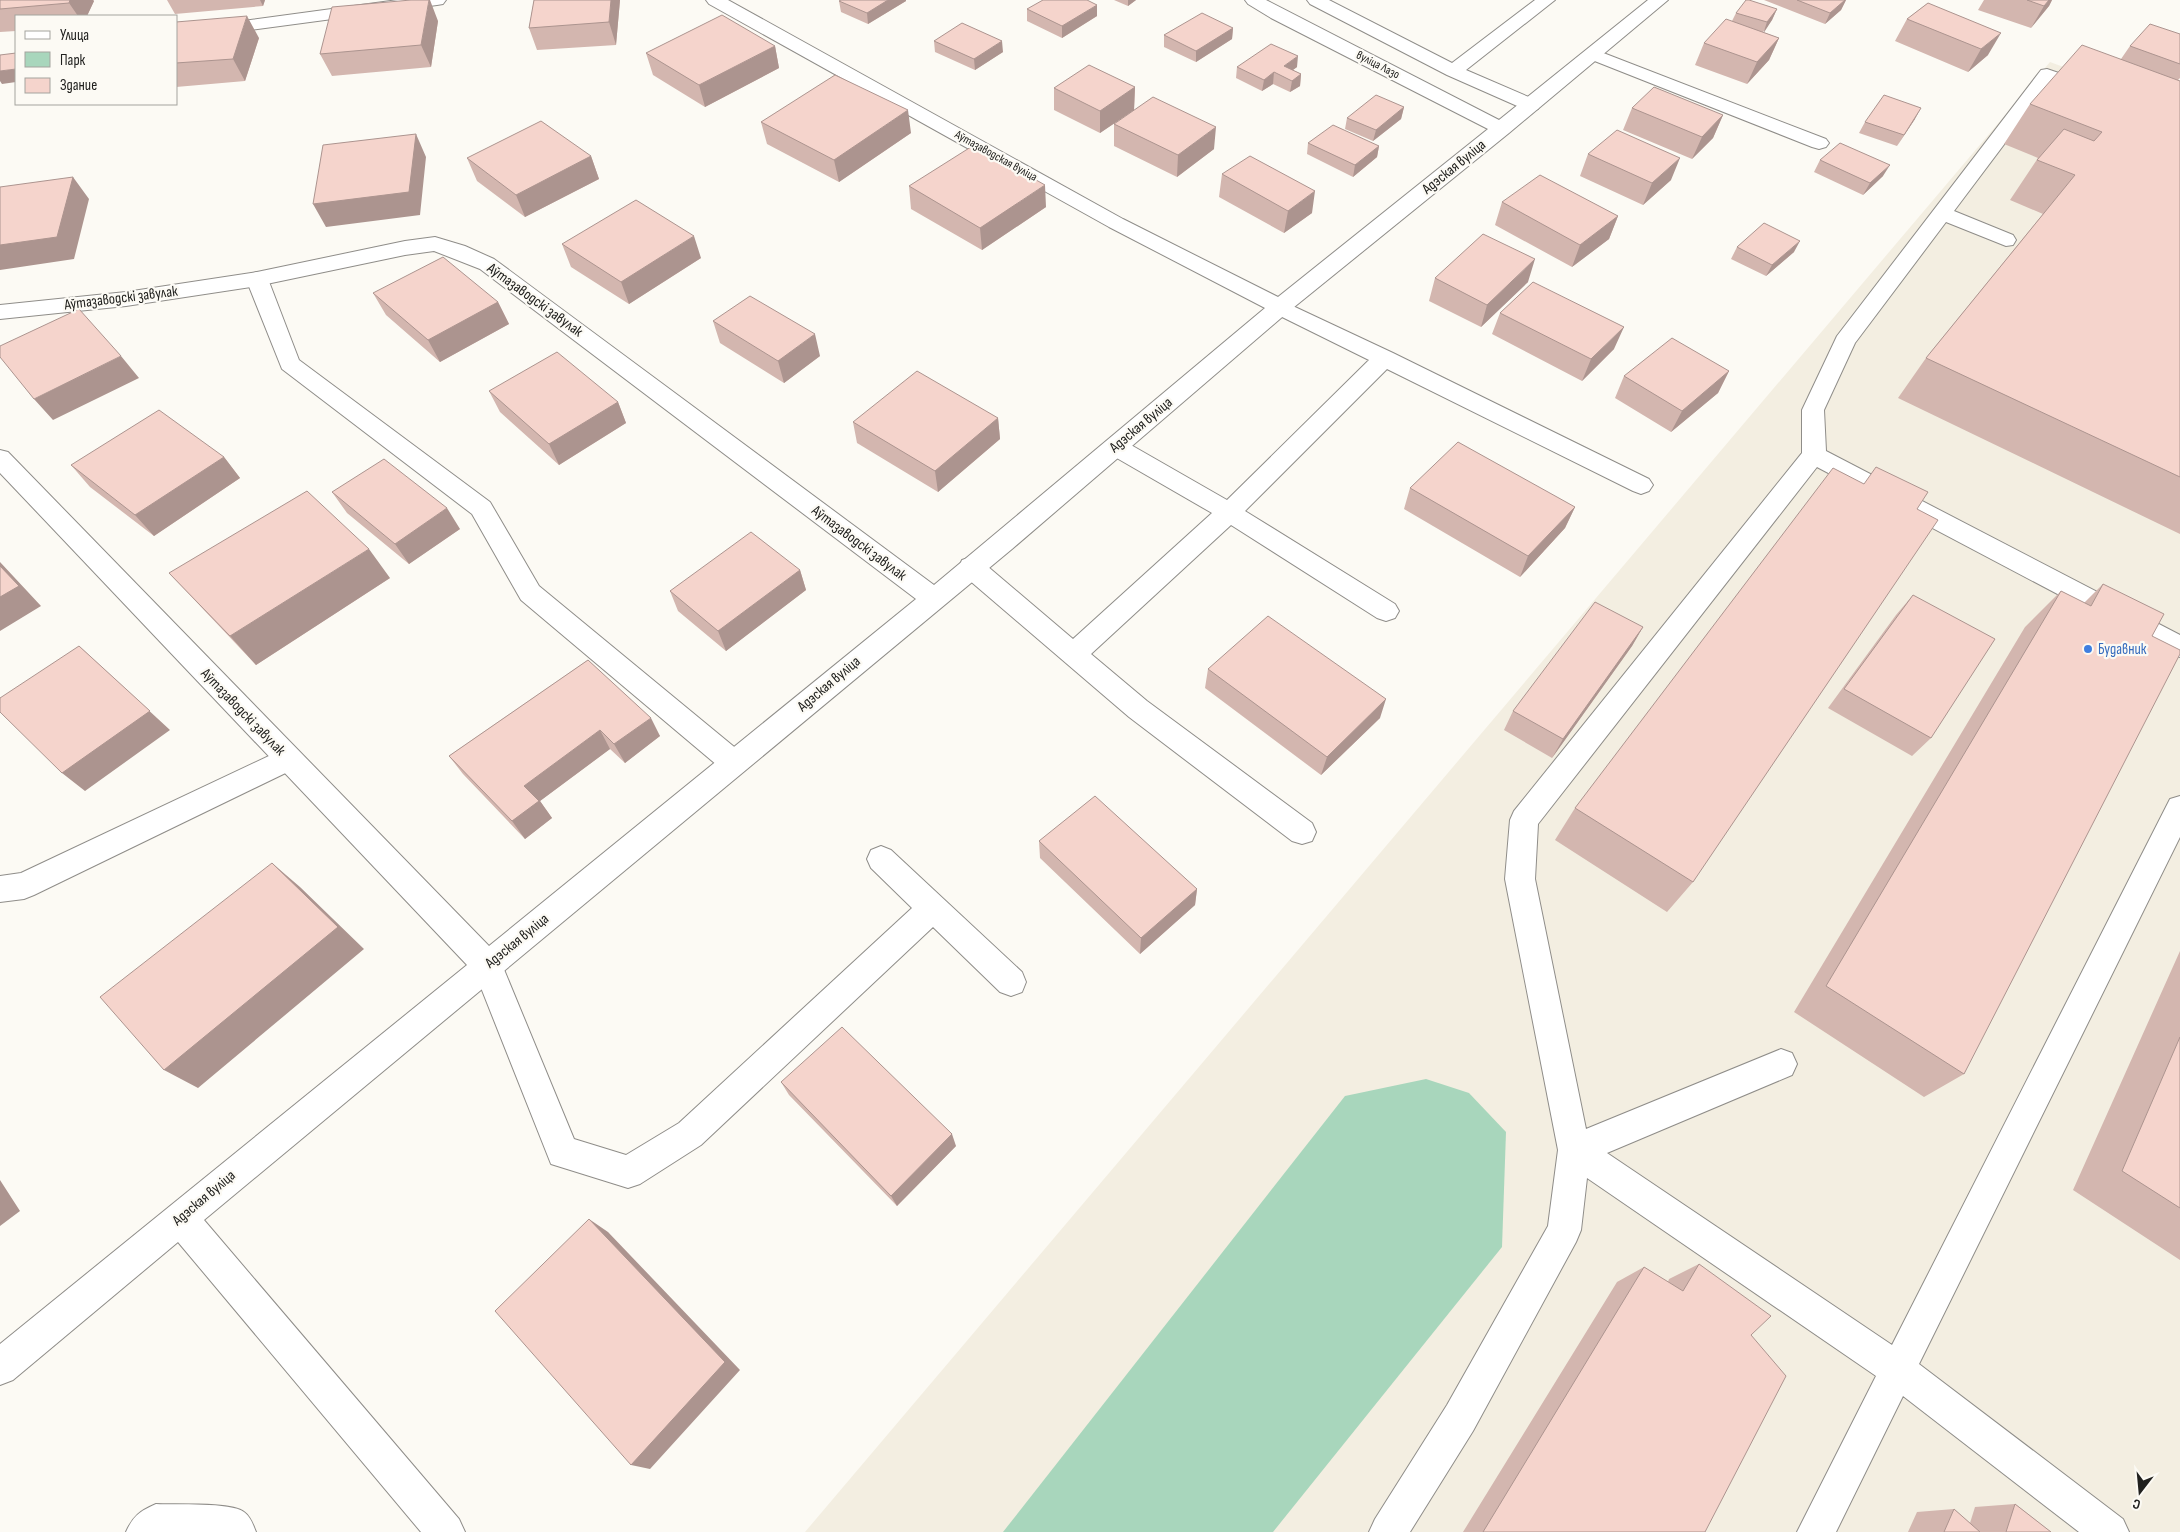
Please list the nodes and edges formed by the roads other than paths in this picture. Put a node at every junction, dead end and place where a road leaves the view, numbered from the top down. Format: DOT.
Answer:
graph roads {
  1 [pos="437,0"];
  2 [pos="715,0"];
  3 [pos="1254,0"];
  4 [pos="1316,0"];
  5 [pos="1546,0"];
  6 [pos="1658,0"];
  7 [pos="178,35"];
  8 [pos="1594,54"];
  9 [pos="1453,72"];
  10 [pos="2109,97"];
  11 [pos="1531,105"];
  12 [pos="1502,129"];
  13 [pos="1819,143"];
  14 [pos="1942,213"];
  15 [pos="2006,240"];
  16 [pos="257,279"];
  17 [pos="1280,307"];
  18 [pos="0,312"];
  19 [pos="1385,358"];
  20 [pos="1116,446"];
  21 [pos="1814,455"];
  22 [pos="0,458"];
  23 [pos="1641,485"];
  24 [pos="1230,512"];
  25 [pos="971,567"];
  26 [pos="932,598"];
  27 [pos="1386,611"];
  28 [pos="2180,647"];
  29 [pos="1074,654"];
  30 [pos="288,759"];
  31 [pos="734,763"];
  32 [pos="2180,808"];
  33 [pos="1302,832"];
  34 [pos="881,859"];
  35 [pos="0,889"];
  36 [pos="933,908"];
  37 [pos="487,965"];
  38 [pos="1011,982"];
  39 [pos="1781,1064"];
  40 [pos="1574,1150"];
  41 [pos="180,1218"];
  42 [pos="0,1367"];
  43 [pos="1898,1370"];
  44 [pos="144,1532"];
  45 [pos="237,1532"];
  46 [pos="446,1532"];
  47 [pos="1388,1532"];
  48 [pos="1816,1532"];
  49 [pos="2110,1532"];
  1 -- 7 [label="street"];
  2 -- 17 [label="street, Аўтазаводская вуліца"];
  3 -- 12 [label="street, вуліца Лазо"];
  4 -- 9 [label="street"];
  5 -- 9 [label="street"];
  6 -- 8 [label="street, Адэская вуліца"];
  8 -- 11 [label="street, Адэская вуліца"];
  8 -- 13 [label="street"];
  9 -- 11 [label="street"];
  10 -- 14 [label="street"];
  11 -- 12 [label="street, Адэская вуліца"];
  12 -- 17 [label="street, Адэская вуліца"];
  14 -- 15 [label="street"];
  14 -- 21 [label="street"];
  16 -- 18 [label="street, Аўтазаводскі завулак"];
  16 -- 26 [label="street, Аўтазаводскі завулак"];
  16 -- 31 [label="street"];
  17 -- 19 [label="street, Аўтазаводская вуліца"];
  17 -- 20 [label="street, Адэская вуліца"];
  19 -- 23 [label="street, Аўтазаводская вуліца"];
  19 -- 24 [label="street"];
  20 -- 24 [label="street"];
  20 -- 25 [label="street, Адэская вуліца"];
  21 -- 28 [label="street"];
  21 -- 40 [label="street"];
  22 -- 30 [label="street, Аўтазаводскі завулак"];
  24 -- 27 [label="street"];
  24 -- 29 [label="street"];
  25 -- 26 [label="street, Адэская вуліца"];
  25 -- 29 [label="street"];
  26 -- 31 [label="street, Адэская вуліца"];
  29 -- 33 [label="street"];
  30 -- 35 [label="street"];
  30 -- 37 [label="street, Аўтазаводскі завулак"];
  31 -- 37 [label="street, Адэская вуліца"];
  32 -- 43 [label="street"];
  34 -- 36 [label="street"];
  36 -- 37 [label="street"];
  36 -- 38 [label="street"];
  37 -- 41 [label="street, Адэская вуліца"];
  39 -- 40 [label="street"];
  40 -- 43 [label="street"];
  40 -- 47 [label="street"];
  41 -- 42 [label="street, Адэская вуліца"];
  41 -- 46 [label="street"];
  43 -- 48 [label="street"];
  43 -- 49 [label="street"];
  44 -- 45 [label="street"];
}
